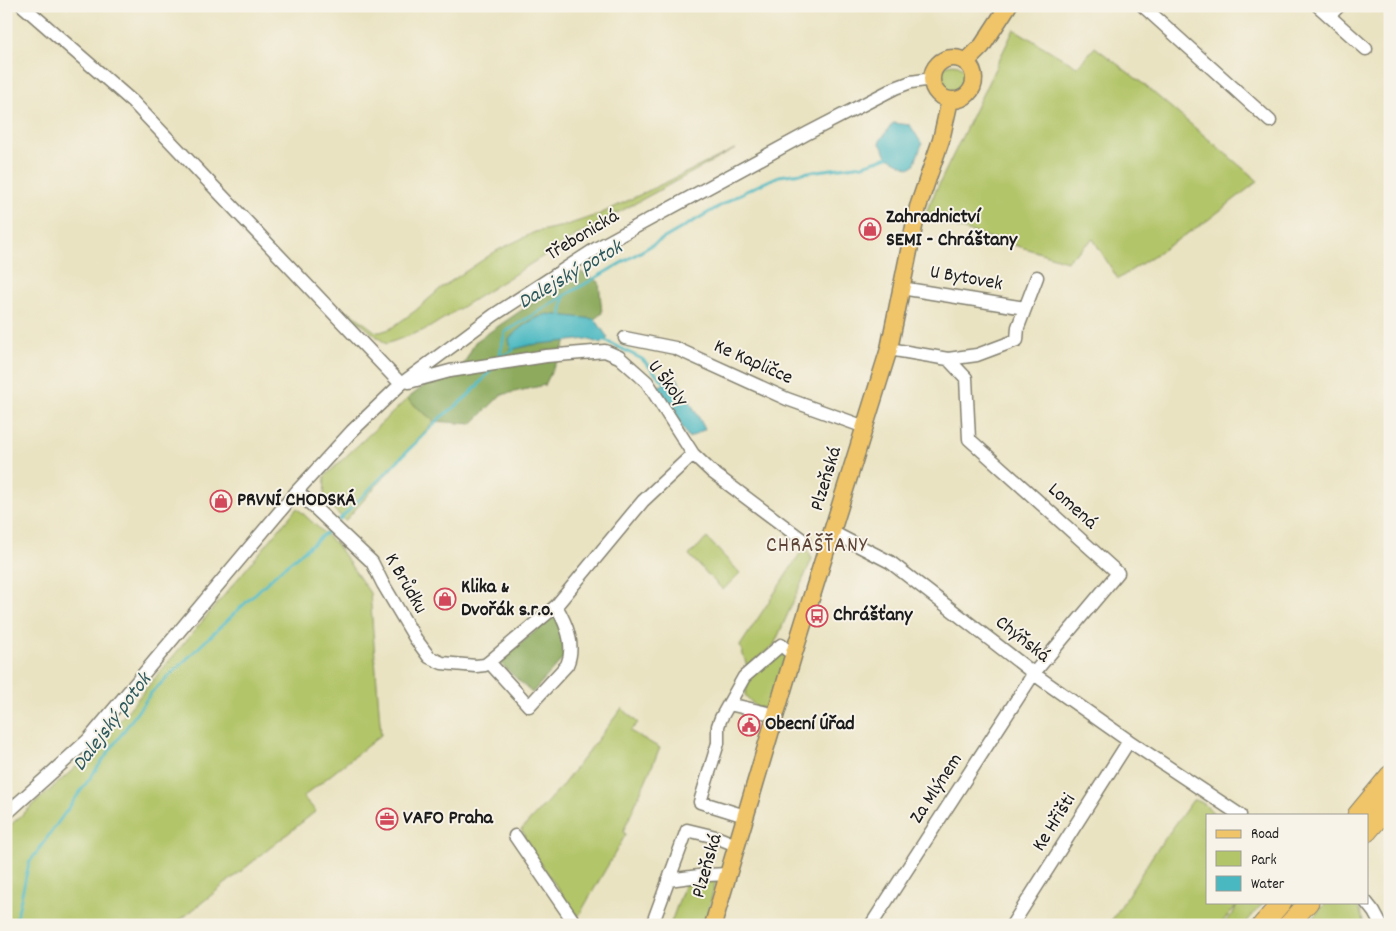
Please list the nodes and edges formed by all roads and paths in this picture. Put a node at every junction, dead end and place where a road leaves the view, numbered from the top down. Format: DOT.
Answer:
graph roads {
  1 [pos="23,6"];
  2 [pos="1008,6"];
  3 [pos="1144,6"];
  4 [pos="1318,6"];
  5 [pos="1339,6"];
  6 [pos="1329,16"];
  7 [pos="1366,50"];
  8 [pos="966,62"];
  9 [pos="932,79"];
  10 [pos="950,100"];
  11 [pos="1270,121"];
  12 [pos="1038,277"];
  13 [pos="901,288"];
  14 [pos="1025,308"];
  15 [pos="625,338"];
  16 [pos="889,349"];
  17 [pos="948,359"];
  18 [pos="401,384"];
  19 [pos="865,427"];
  20 [pos="693,454"];
  21 [pos="297,491"];
  22 [pos="832,532"];
  23 [pos="804,540"];
  24 [pos="556,606"];
  25 [pos="794,654"];
  26 [pos="490,662"];
  27 [pos="1034,673"];
  28 [pos="729,704"];
  29 [pos="776,715"];
  30 [pos="1129,741"];
  31 [pos="1390,775"];
  32 [pos="1390,805"];
  33 [pos="6,814"];
  34 [pos="1238,814"];
  35 [pos="1358,814"];
  36 [pos="745,816"];
  37 [pos="1368,831"];
  38 [pos="515,836"];
  39 [pos="736,845"];
  40 [pos="728,874"];
  41 [pos="668,880"];
  42 [pos="1280,904"];
  43 [pos="1307,904"];
  44 [pos="1368,904"];
  45 [pos="716,923"];
  46 [pos="576,925"];
  47 [pos="652,925"];
  48 [pos="871,925"];
  49 [pos="1012,925"];
  50 [pos="1262,925"];
  51 [pos="1288,925"];
  52 [pos="1381,925"];
  1 -- 18 [label="street"];
  2 -- 8 [label="main road"];
  3 -- 11 [label="street"];
  4 -- 6 [label="street"];
  5 -- 6 [label="street"];
  6 -- 7 [label="street"];
  8 -- 9 [label="main road"];
  8 -- 10 [label="main road"];
  9 -- 10 [label="main road"];
  9 -- 18 [label="street, Třebonická"];
  10 -- 13 [label="main road, Plzeňská"];
  12 -- 14 [label="street"];
  13 -- 14 [label="street, U Bytovek"];
  13 -- 16 [label="main road, Plzeňská"];
  14 -- 17 [label="street"];
  15 -- 19 [label="street, Ke Kapličce"];
  16 -- 17 [label="street"];
  16 -- 19 [label="main road, Plzeňská"];
  17 -- 27 [label="street, Lomená"];
  18 -- 20 [label="street, U Školy"];
  18 -- 21 [label="street, Třebonická"];
  19 -- 22 [label="main road, Plzeňská"];
  20 -- 23 [label="street, U Školy"];
  20 -- 24 [label="street"];
  21 -- 26 [label="street, K Brůdku"];
  21 -- 33 [label="street, Třebonická"];
  22 -- 25 [label="main road, Plzeňská"];
  22 -- 27 [label="street, Chýňská"];
  24 -- 26 [label="street"];
  24 -- 26 [label="street"];
  25 -- 28 [label="street"];
  25 -- 29 [label="main road, Plzeňská"];
  27 -- 30 [label="street, Chýňská"];
  27 -- 48 [label="street, Za Mlýnem"];
  28 -- 29 [label="street"];
  28 -- 36 [label="street"];
  29 -- 36 [label="main road, Plzeňská"];
  30 -- 34 [label="street, Chýňská"];
  30 -- 49 [label="street, Ke Hřišti"];
  31 -- 35 [label="highway"];
  32 -- 37 [label="highway"];
  36 -- 39 [label="main road, Plzeňská"];
  38 -- 46 [label="street"];
  39 -- 40 [label="main road, Plzeňská"];
  39 -- 41 [label="street"];
  40 -- 41 [label="street"];
  40 -- 45 [label="main road, Plzeňská"];
  41 -- 47 [label="street"];
  42 -- 50 [label="highway"];
  43 -- 51 [label="highway"];
  44 -- 52 [label="street"];
}
